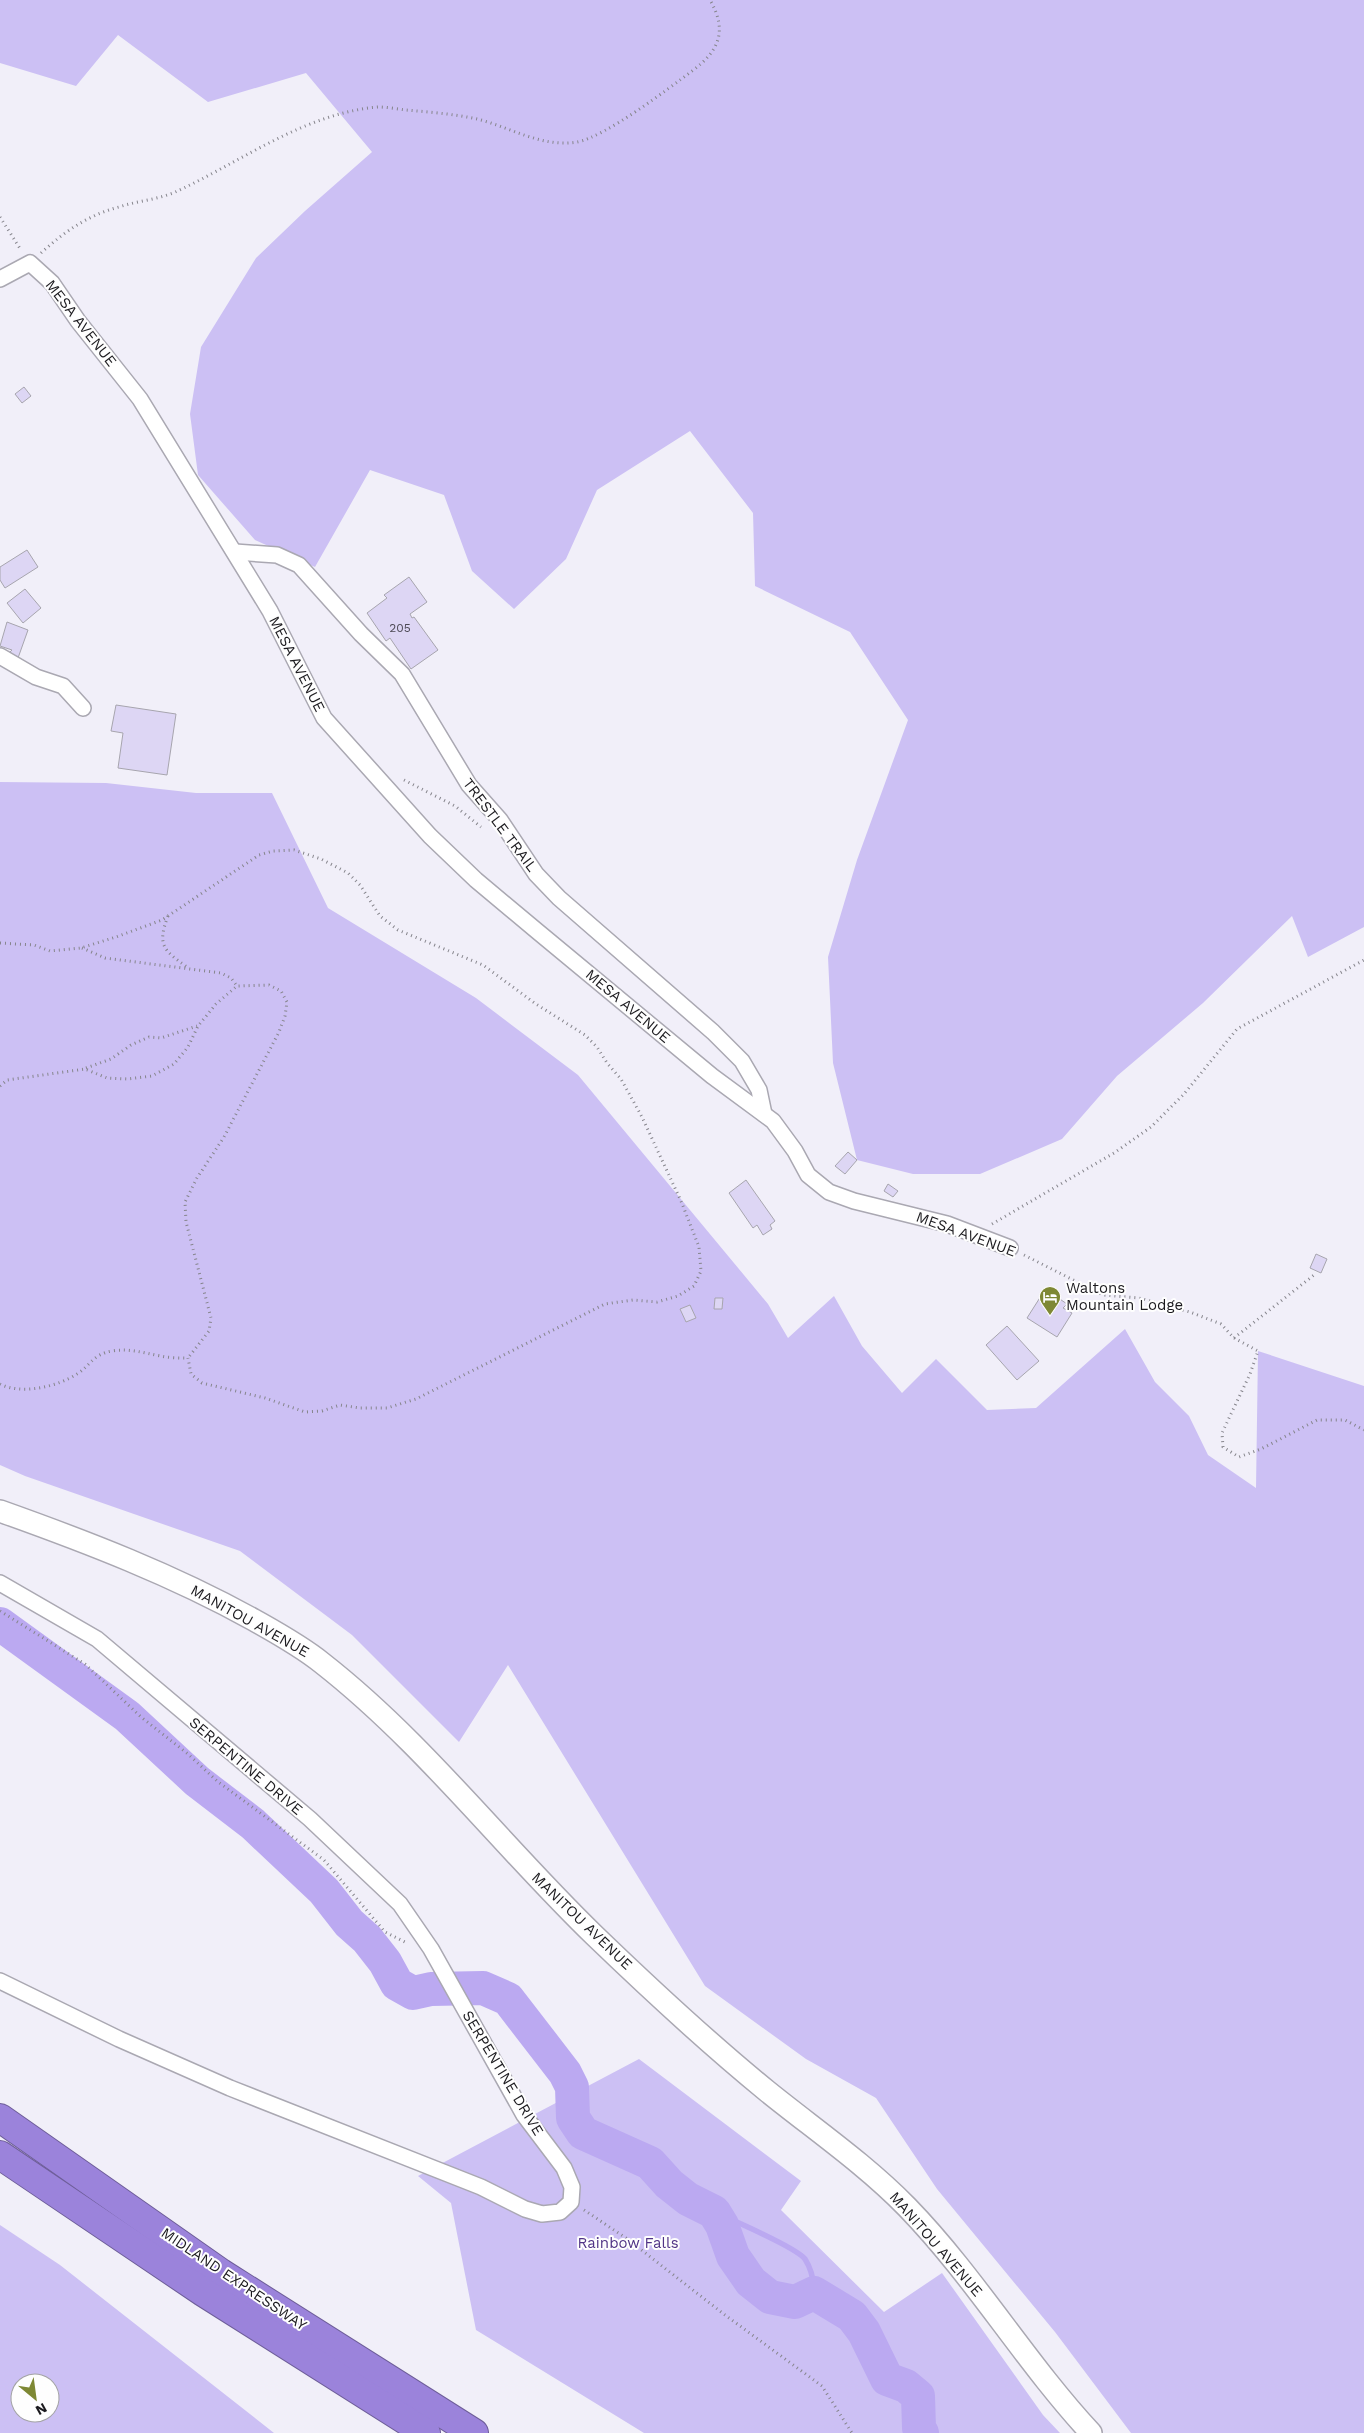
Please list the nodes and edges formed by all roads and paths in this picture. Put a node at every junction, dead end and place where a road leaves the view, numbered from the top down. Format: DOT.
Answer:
graph roads {
  1 [pos="710,0"];
  2 [pos="0,217"];
  3 [pos="30,263"];
  4 [pos="0,279"];
  5 [pos="235,552"];
  6 [pos="0,656"];
  7 [pos="83,708"];
  8 [pos="372,773"];
  9 [pos="514,839"];
  10 [pos="168,916"];
  11 [pos="0,943"];
  12 [pos="82,948"];
  13 [pos="1364,960"];
  14 [pos="187,968"];
  15 [pos="236,986"];
  16 [pos="198,1026"];
  17 [pos="85,1068"];
  18 [pos="0,1086"];
  19 [pos="764,1114"];
  20 [pos="975,1234"];
  21 [pos="1010,1248"];
  22 [pos="1314,1275"];
  23 [pos="1234,1338"];
  24 [pos="188,1358"];
  25 [pos="0,1384"];
  26 [pos="1364,1430"];
  27 [pos="0,1511"];
  28 [pos="0,1583"];
  29 [pos="0,1611"];
  30 [pos="410,1944"];
  31 [pos="0,1982"];
  32 [pos="0,2118"];
  33 [pos="0,2156"];
  34 [pos="571,2202"];
  35 [pos="426,2433"];
  36 [pos="474,2433"];
  37 [pos="852,2433"];
  38 [pos="1091,2433"];
  1 -- 3 [label="path"];
  2 -- 3 [label="path"];
  3 -- 4 [label="street"];
  3 -- 5 [label="street, MESA AVENUE"];
  5 -- 8 [label="street, MESA AVENUE"];
  5 -- 9 [label="street, TRESTLE TRAIL"];
  6 -- 7 [label="street"];
  8 -- 9 [label="path"];
  8 -- 19 [label="street, MESA AVENUE"];
  9 -- 19 [label="street, TRESTLE TRAIL"];
  10 -- 12 [label="path"];
  10 -- 14 [label="path"];
  10 -- 24 [label="path"];
  11 -- 12 [label="path"];
  12 -- 14 [label="path"];
  13 -- 20 [label="path"];
  14 -- 15 [label="path"];
  15 -- 16 [label="path"];
  15 -- 24 [label="path"];
  16 -- 17 [label="path"];
  16 -- 17 [label="path"];
  17 -- 18 [label="path"];
  19 -- 20 [label="street, MESA AVENUE"];
  20 -- 21 [label="street, MESA AVENUE"];
  21 -- 23 [label="path, MESA AVENUE"];
  22 -- 23 [label="path"];
  23 -- 26 [label="path, MESA AVENUE"];
  24 -- 25 [label="path"];
  27 -- 38 [label="main road, MANITOU AVENUE"];
  28 -- 34 [label="street, SERPENTINE DRIVE"];
  29 -- 30 [label="path"];
  31 -- 34 [label="street"];
  32 -- 36 [label="highway, MIDLAND EXPRESSWAY"];
  33 -- 35 [label="highway, MIDLAND EXPRESSWAY"];
  34 -- 37 [label="path"];
}
